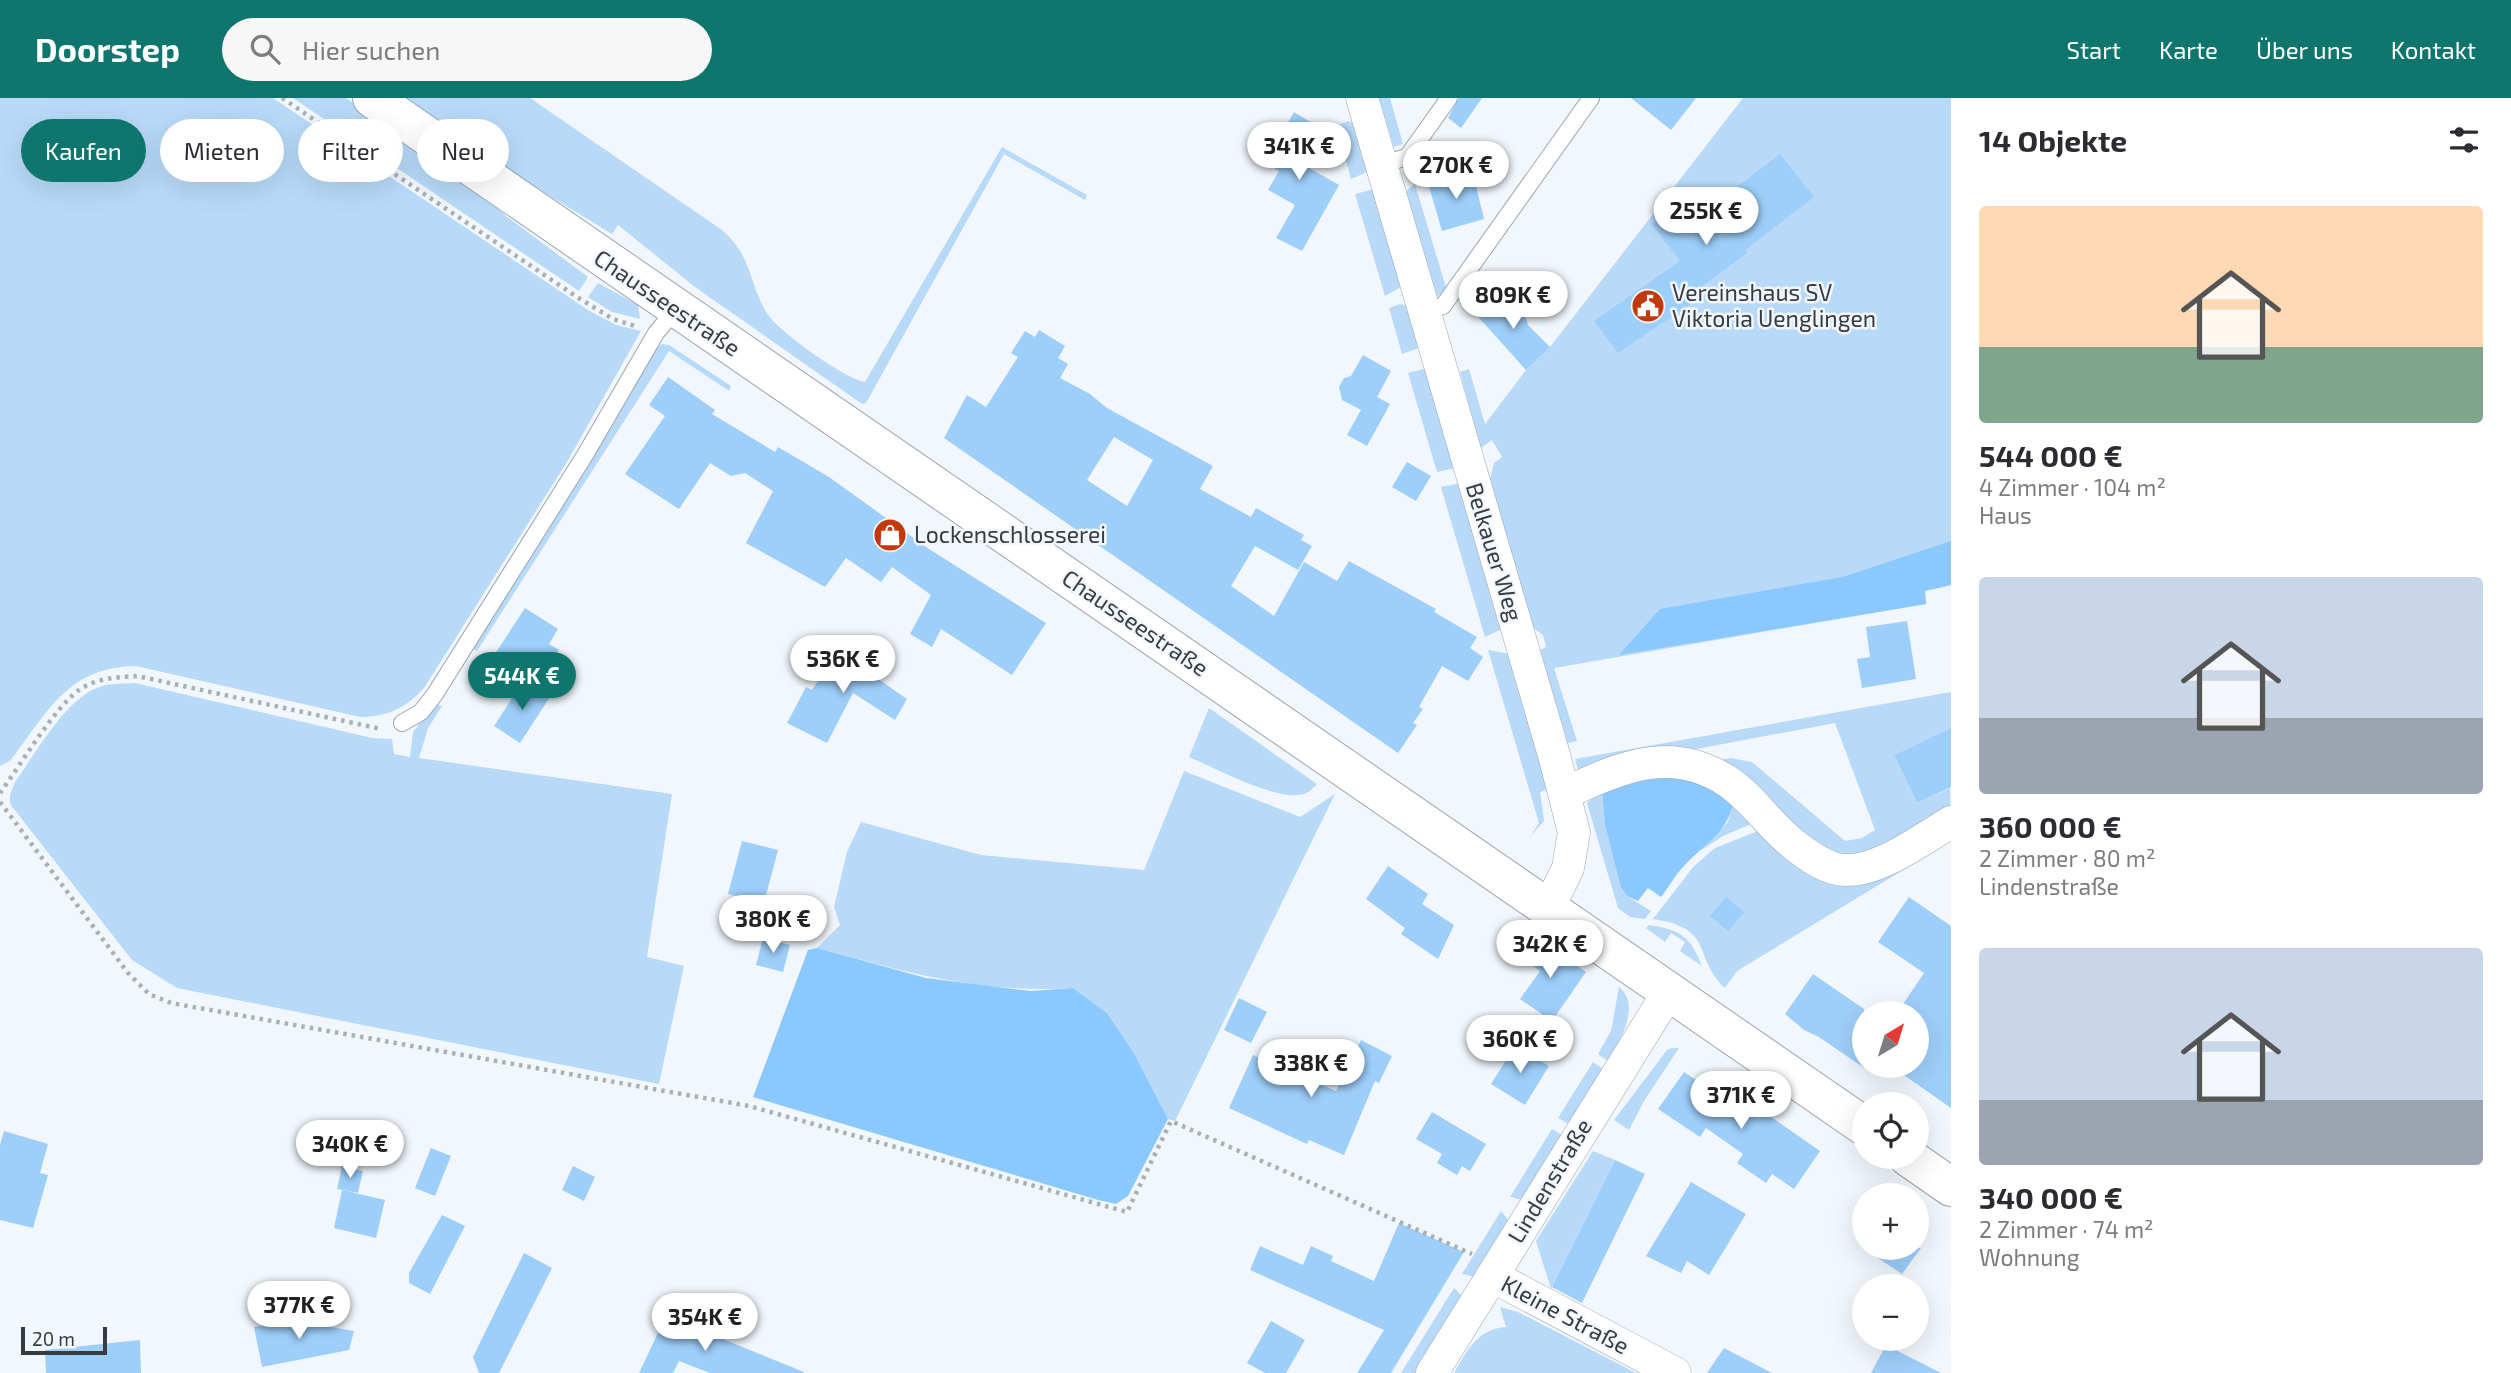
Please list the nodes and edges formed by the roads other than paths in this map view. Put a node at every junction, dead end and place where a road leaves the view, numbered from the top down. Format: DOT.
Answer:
graph roads {
  1 [pos="372,98"];
  2 [pos="1362,98"];
  3 [pos="1449,98"];
  4 [pos="1591,98"];
  5 [pos="1380,164"];
  6 [pos="1423,312"];
  7 [pos="666,321"];
  8 [pos="402,723"];
  9 [pos="1565,793"];
  10 [pos="1951,822"];
  11 [pos="1549,907"];
  12 [pos="1670,990"];
  13 [pos="1852,1118"];
  14 [pos="1926,1169"];
  15 [pos="1951,1186"];
  16 [pos="1495,1271"];
  17 [pos="1432,1373"];
  18 [pos="1675,1373"];
  1 -- 7 [label="main road, Chausseestraße"];
  2 -- 5 [label="street, Belkauer Weg"];
  3 -- 5 [label="lane"];
  4 -- 6 [label="lane"];
  5 -- 6 [label="street, Belkauer Weg"];
  6 -- 9 [label="street, Belkauer Weg"];
  7 -- 8 [label="lane"];
  7 -- 11 [label="main road, Chausseestraße"];
  9 -- 10 [label="street"];
  9 -- 11 [label="street, Belkauer Weg"];
  11 -- 12 [label="main road, Chausseestraße"];
  12 -- 13 [label="main road, Chausseestraße"];
  12 -- 16 [label="street, Lindenstraße"];
  14 -- 15 [label="main road"];
  16 -- 17 [label="street, Lindenstraße"];
  16 -- 18 [label="street, Kleine Straße"];
}
